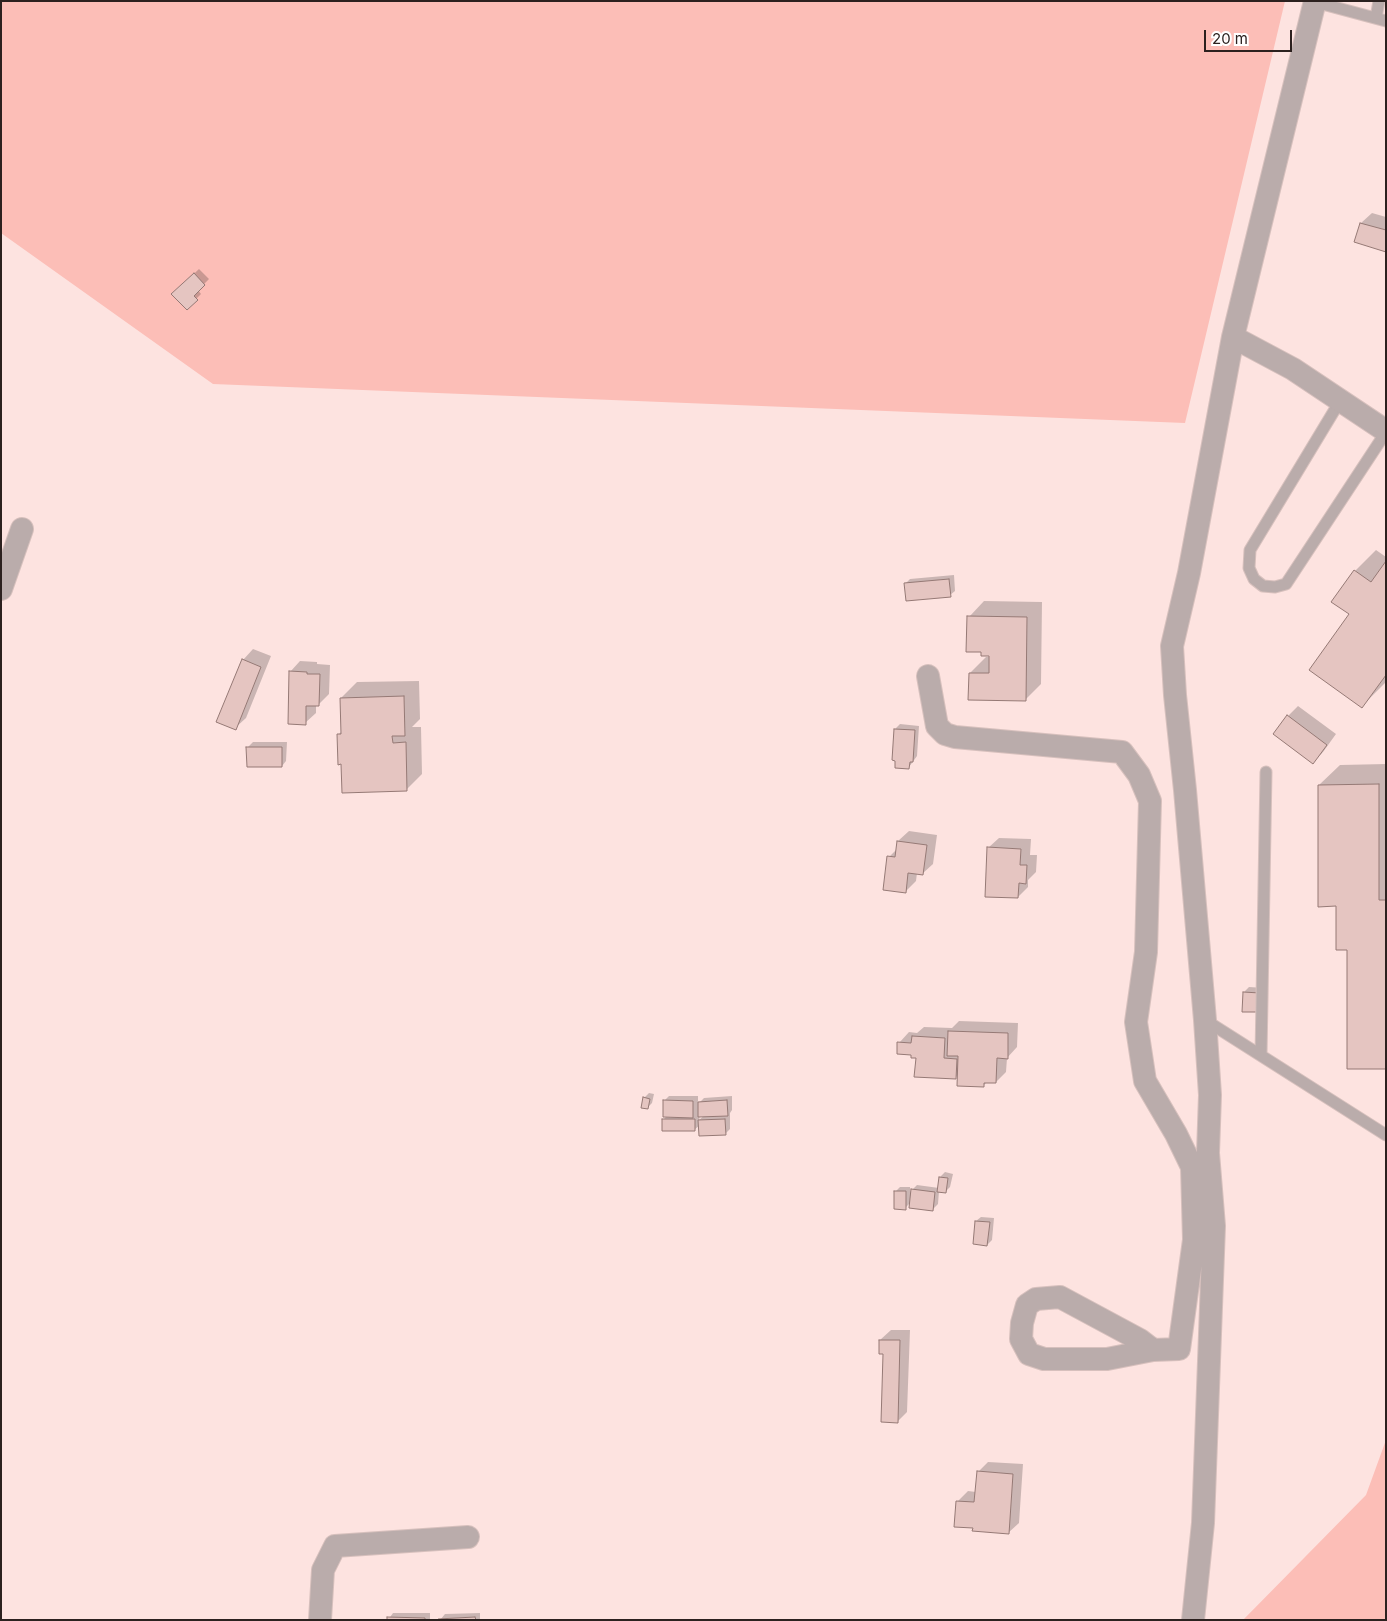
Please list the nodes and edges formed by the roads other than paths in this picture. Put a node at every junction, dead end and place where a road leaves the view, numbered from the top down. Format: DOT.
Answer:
graph roads {
  1 [pos="1379,1"];
  2 [pos="1315,2"];
  3 [pos="1381,19"];
  4 [pos="1233,337"];
  5 [pos="1340,401"];
  6 [pos="1386,431"];
  7 [pos="22,529"];
  8 [pos="1,589"];
  9 [pos="928,676"];
  10 [pos="1266,772"];
  11 [pos="1205,1020"];
  12 [pos="1261,1055"];
  13 [pos="1386,1135"];
  14 [pos="1201,1168"];
  15 [pos="1153,1350"];
  16 [pos="468,1537"];
  17 [pos="320,1620"];
  18 [pos="1193,1620"];
  1 -- 3 [label="lane"];
  2 -- 3 [label="lane"];
  2 -- 4 [label="street"];
  4 -- 5 [label="street"];
  4 -- 11 [label="street"];
  5 -- 6 [label="street"];
  5 -- 6 [label="lane"];
  7 -- 8 [label="street"];
  9 -- 14 [label="street"];
  10 -- 12 [label="lane"];
  11 -- 12 [label="lane"];
  11 -- 14 [label="street"];
  12 -- 13 [label="lane"];
  14 -- 15 [label="street"];
  14 -- 18 [label="street"];
  15 -- 15 [label="street"];
  16 -- 17 [label="street"];
}
